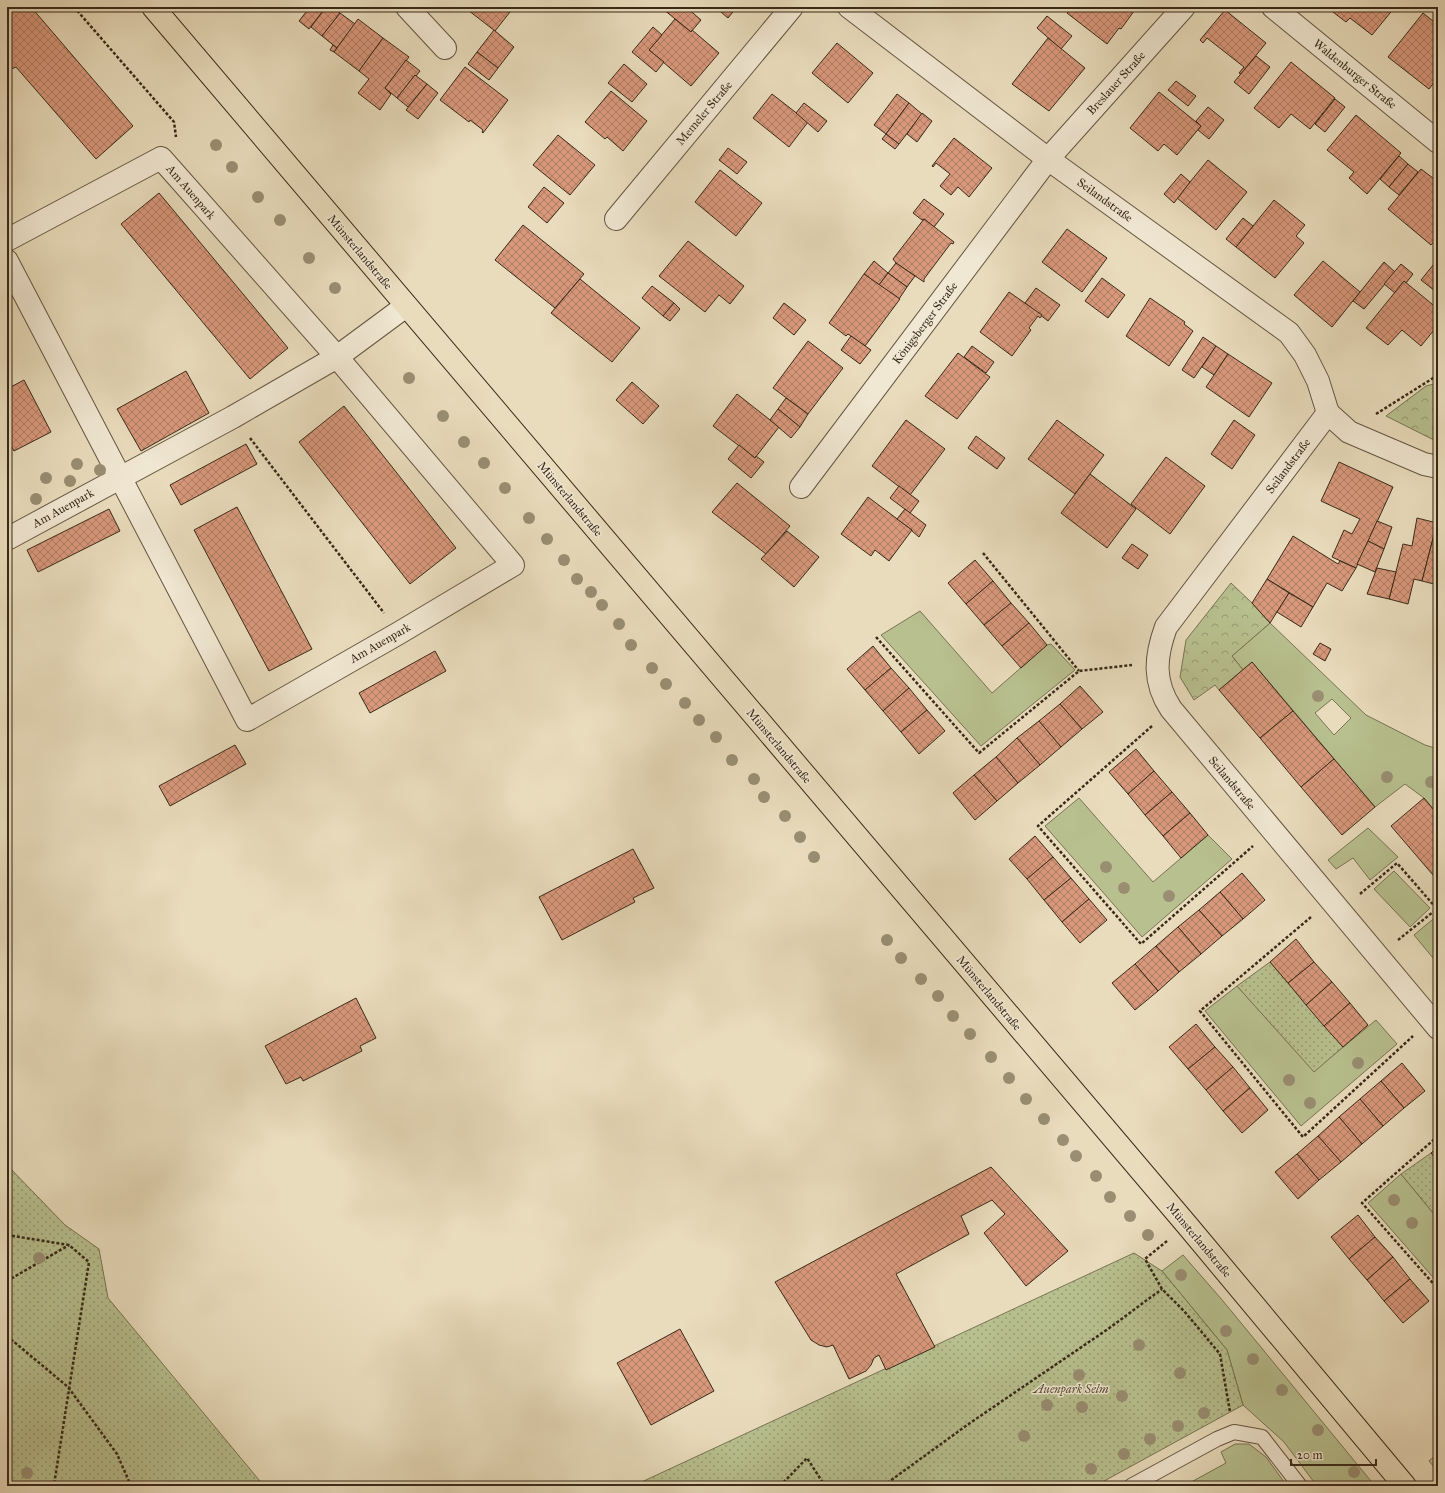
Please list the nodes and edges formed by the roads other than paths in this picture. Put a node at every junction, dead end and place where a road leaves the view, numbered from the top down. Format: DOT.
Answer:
graph roads {
  1 [pos="152,7"];
  2 [pos="792,7"];
  3 [pos="849,7"];
  4 [pos="1184,7"];
  5 [pos="1273,7"];
  6 [pos="411,8"];
  7 [pos="445,48"];
  8 [pos="1438,142"];
  9 [pos="1048,159"];
  10 [pos="616,218"];
  11 [pos="7,240"];
  12 [pos="7,260"];
  13 [pos="406,306"];
  14 [pos="337,357"];
  15 [pos="1328,413"];
  16 [pos="1438,467"];
  17 [pos="120,478"];
  18 [pos="801,487"];
  19 [pos="7,539"];
  20 [pos="1434,1024"];
  21 [pos="1131,1486"];
  22 [pos="1300,1486"];
  23 [pos="1405,1486"];
  1 -- 13 [label="main road, Münsterlandstraße"];
  2 -- 10 [label="street, Memeler Straße"];
  3 -- 9 [label="street, Seilandstraße"];
  4 -- 9 [label="street, Breslauer Straße"];
  5 -- 8 [label="street, Waldenburger Straße"];
  6 -- 7 [label="street"];
  9 -- 15 [label="street, Seilandstraße"];
  9 -- 18 [label="street, Königsberger Straße"];
  11 -- 14 [label="street, Am Auenpark"];
  12 -- 17 [label="street, Am Auenpark"];
  13 -- 14 [label="street, Am Auenpark"];
  13 -- 23 [label="main road, Münsterlandstraße"];
  14 -- 17 [label="street, Am Auenpark"];
  14 -- 17 [label="street, Am Auenpark"];
  15 -- 16 [label="street"];
  15 -- 20 [label="street, Seilandstraße"];
  17 -- 19 [label="street, Am Auenpark"];
  21 -- 22 [label="lane"];
}
